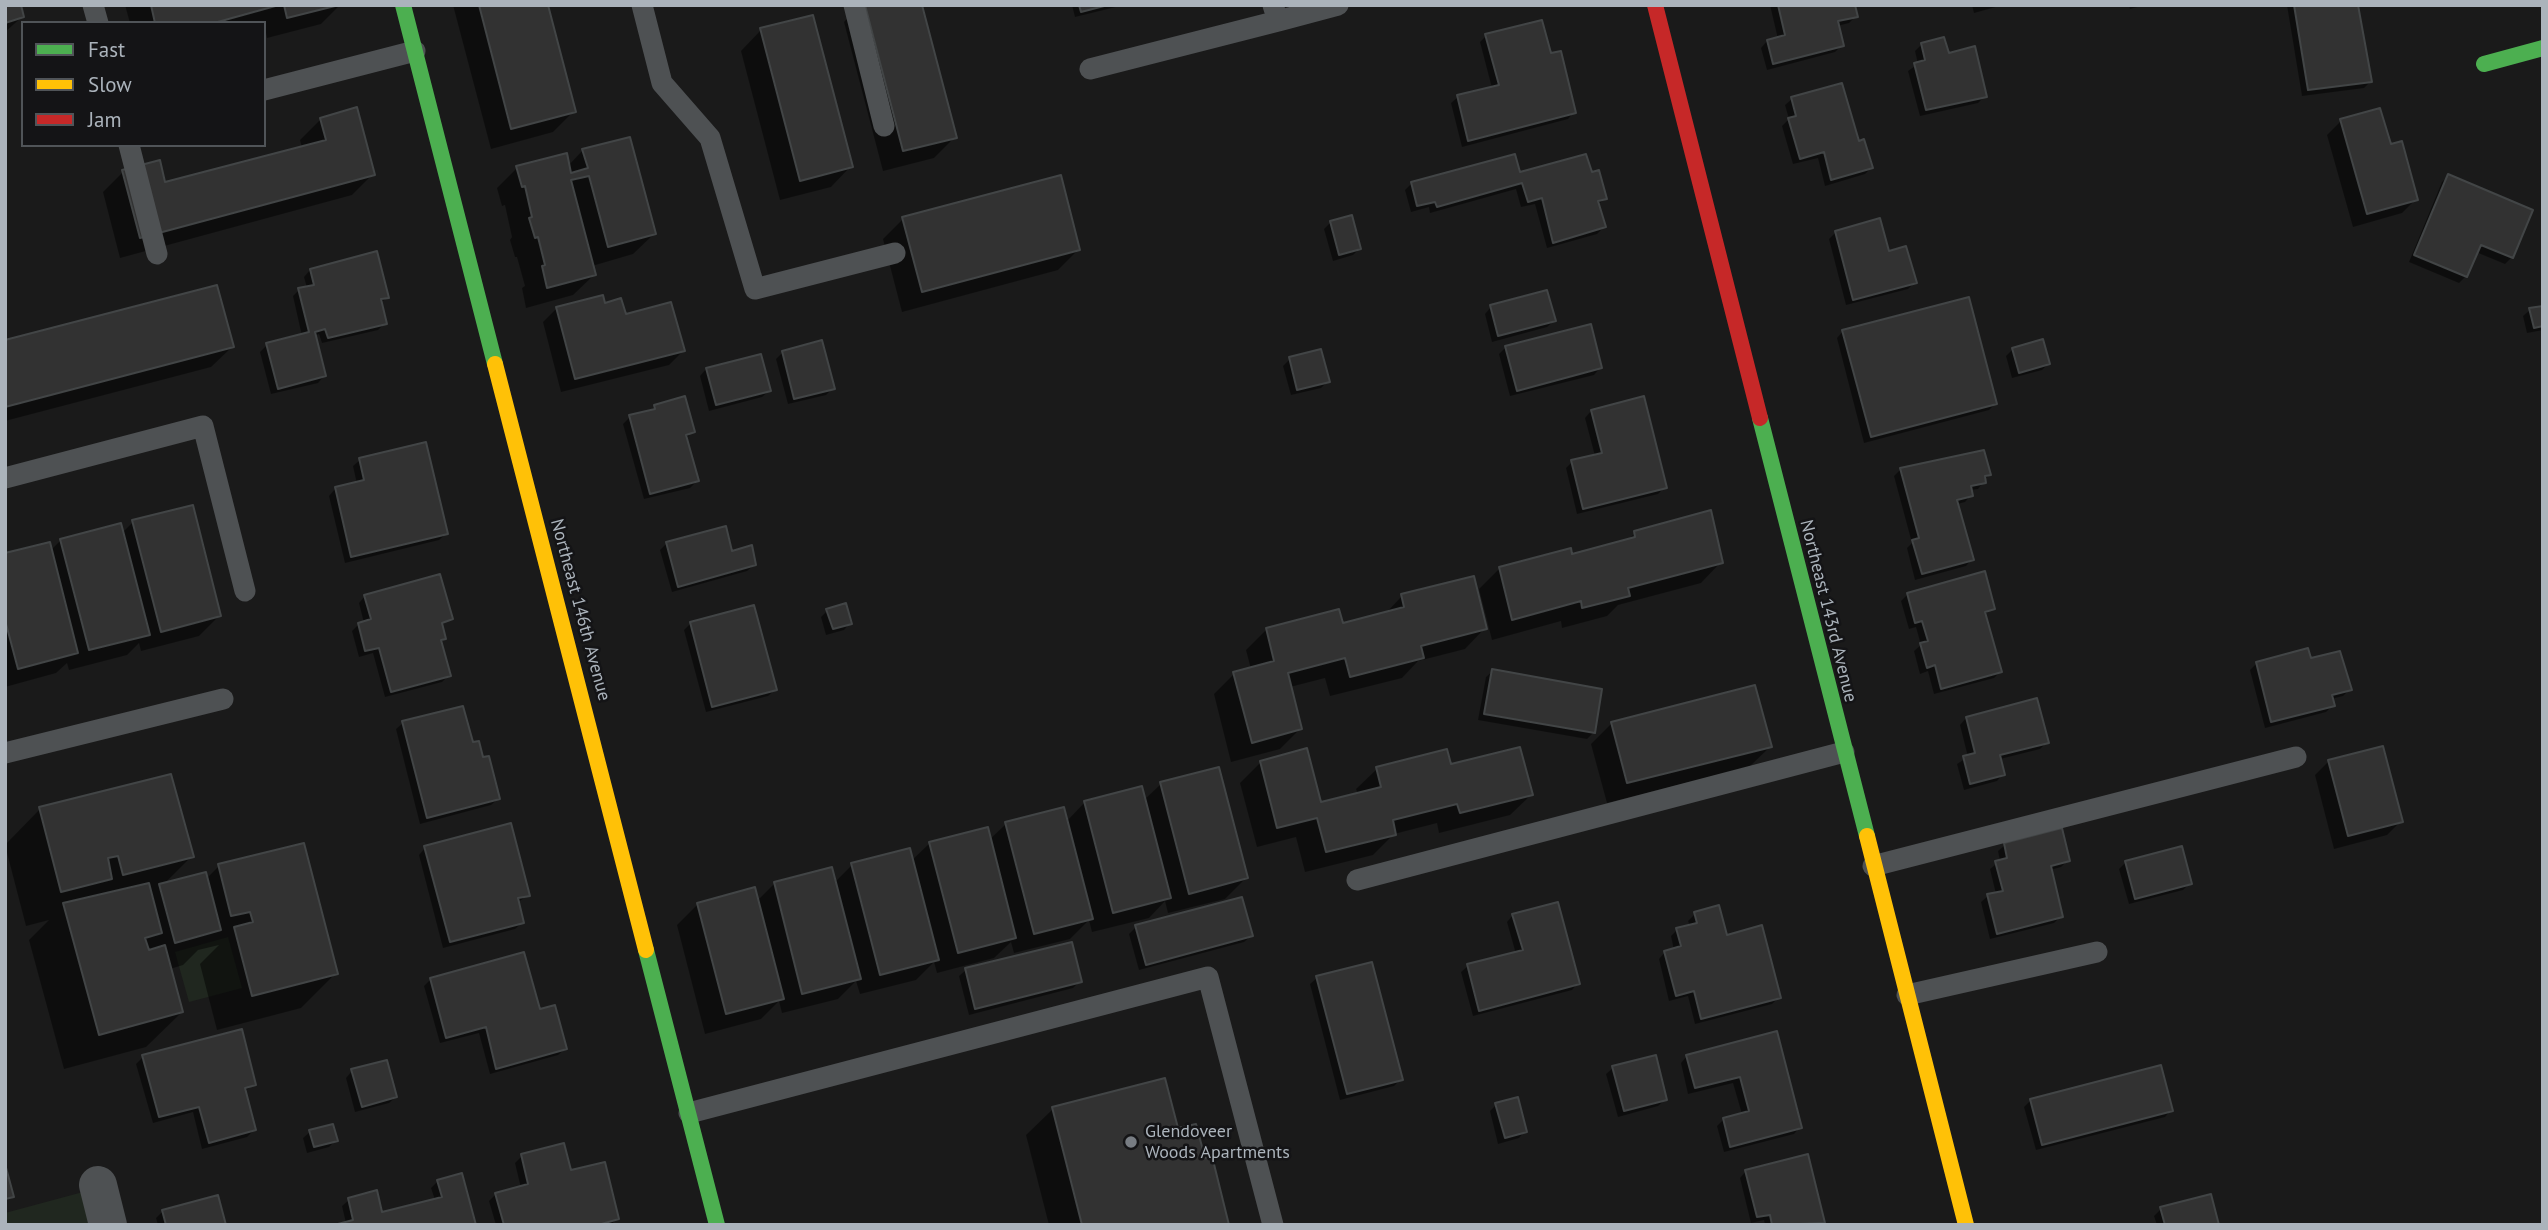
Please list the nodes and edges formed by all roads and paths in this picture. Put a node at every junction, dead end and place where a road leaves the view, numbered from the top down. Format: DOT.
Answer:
graph roads {
  1 [pos="403,5"];
  2 [pos="642,5"];
  3 [pos="854,5"];
  4 [pos="1338,5"];
  5 [pos="1655,5"];
  6 [pos="1275,13"];
  7 [pos="2543,48"];
  8 [pos="415,51"];
  9 [pos="2484,64"];
  10 [pos="1090,69"];
  11 [pos="266,89"];
  12 [pos="884,126"];
  13 [pos="130,147"];
  14 [pos="895,253"];
  15 [pos="157,254"];
  16 [pos="5,478"];
  17 [pos="245,591"];
  18 [pos="223,698"];
  19 [pos="1844,752"];
  20 [pos="5,753"];
  21 [pos="2296,757"];
  22 [pos="1873,866"];
  23 [pos="1357,880"];
  24 [pos="2097,951"];
  25 [pos="1907,995"];
  26 [pos="689,1113"];
  27 [pos="98,1185"];
  28 [pos="108,1225"];
  29 [pos="717,1225"];
  30 [pos="1273,1225"];
  31 [pos="1966,1225"];
  1 -- 8 [label="street, Northeast 146th Avenue"];
  2 -- 14 [label="lane"];
  3 -- 12 [label="lane"];
  4 -- 6 [label="lane"];
  5 -- 19 [label="street, Northeast 143rd Avenue"];
  6 -- 10 [label="lane"];
  7 -- 9 [label="street"];
  8 -- 11 [label="lane"];
  8 -- 26 [label="street, Northeast 146th Avenue"];
  13 -- 15 [label="lane"];
  16 -- 17 [label="lane"];
  18 -- 20 [label="lane"];
  19 -- 22 [label="street, Northeast 143rd Avenue"];
  19 -- 23 [label="lane"];
  21 -- 22 [label="lane"];
  22 -- 25 [label="street, Northeast 143rd Avenue"];
  24 -- 25 [label="lane"];
  25 -- 31 [label="street, Northeast 143rd Avenue"];
  26 -- 29 [label="street, Northeast 146th Avenue"];
  26 -- 30 [label="lane"];
  27 -- 28 [label="street"];
}
